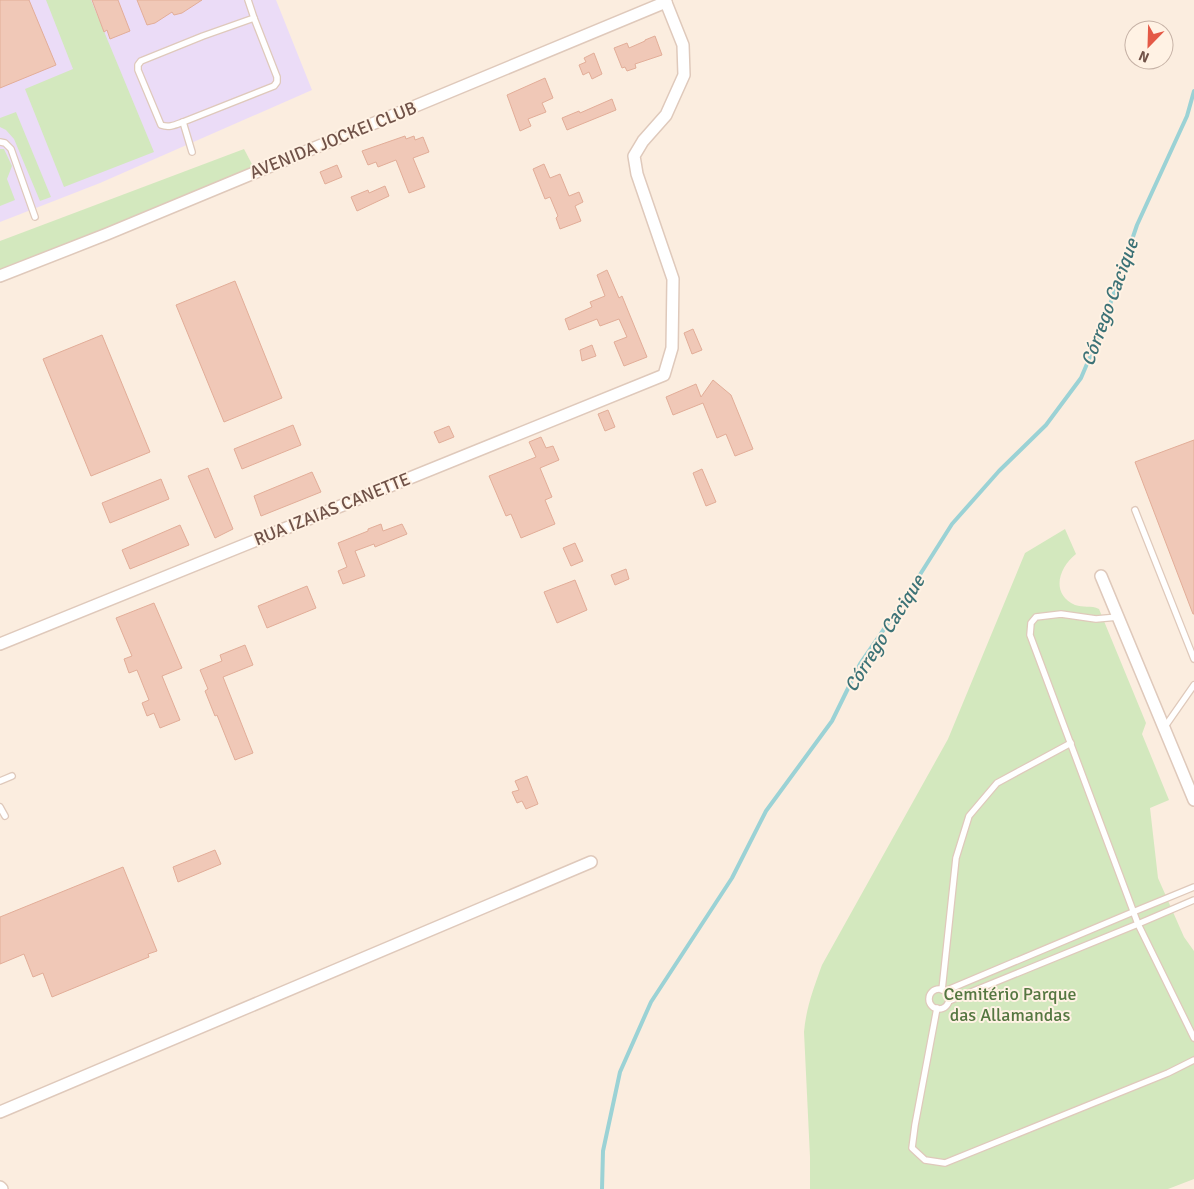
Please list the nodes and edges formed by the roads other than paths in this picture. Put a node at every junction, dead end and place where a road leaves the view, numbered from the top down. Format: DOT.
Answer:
graph roads {
  1 [pos="248,0"];
  2 [pos="666,1"];
  3 [pos="254,18"];
  4 [pos="183,122"];
  5 [pos="0,142"];
  6 [pos="192,152"];
  7 [pos="35,217"];
  8 [pos="0,276"];
  9 [pos="1135,510"];
  10 [pos="1101,576"];
  11 [pos="1118,617"];
  12 [pos="0,644"];
  13 [pos="1194,659"];
  14 [pos="1194,685"];
  15 [pos="1164,728"];
  16 [pos="1071,743"];
  17 [pos="12,776"];
  18 [pos="0,781"];
  19 [pos="1194,800"];
  20 [pos="0,807"];
  21 [pos="5,816"];
  22 [pos="591,862"];
  23 [pos="1194,887"];
  24 [pos="1194,900"];
  25 [pos="1133,912"];
  26 [pos="1138,924"];
  27 [pos="944,990"];
  28 [pos="949,1001"];
  29 [pos="937,1008"];
  30 [pos="1194,1038"];
  31 [pos="1194,1060"];
  32 [pos="0,1112"];
  1 -- 3 [label="lane"];
  2 -- 8 [label="street, AVENIDA JOCKEI CLUB"];
  2 -- 12 [label="street, RUA IZAIAS CANETTE"];
  3 -- 4 [label="lane"];
  3 -- 4 [label="lane"];
  4 -- 6 [label="lane"];
  5 -- 7 [label="lane"];
  9 -- 13 [label="lane"];
  10 -- 11 [label="street"];
  11 -- 15 [label="street"];
  11 -- 16 [label="lane"];
  14 -- 15 [label="lane"];
  15 -- 19 [label="street"];
  16 -- 25 [label="lane"];
  16 -- 27 [label="lane"];
  17 -- 18 [label="lane"];
  20 -- 21 [label="lane"];
  22 -- 32 [label="street"];
  23 -- 25 [label="lane"];
  24 -- 26 [label="lane"];
  25 -- 26 [label="lane"];
  25 -- 27 [label="lane"];
  26 -- 28 [label="lane"];
  26 -- 30 [label="lane"];
  27 -- 28 [label="lane"];
  27 -- 29 [label="lane"];
  28 -- 29 [label="lane"];
  29 -- 31 [label="lane"];
}
